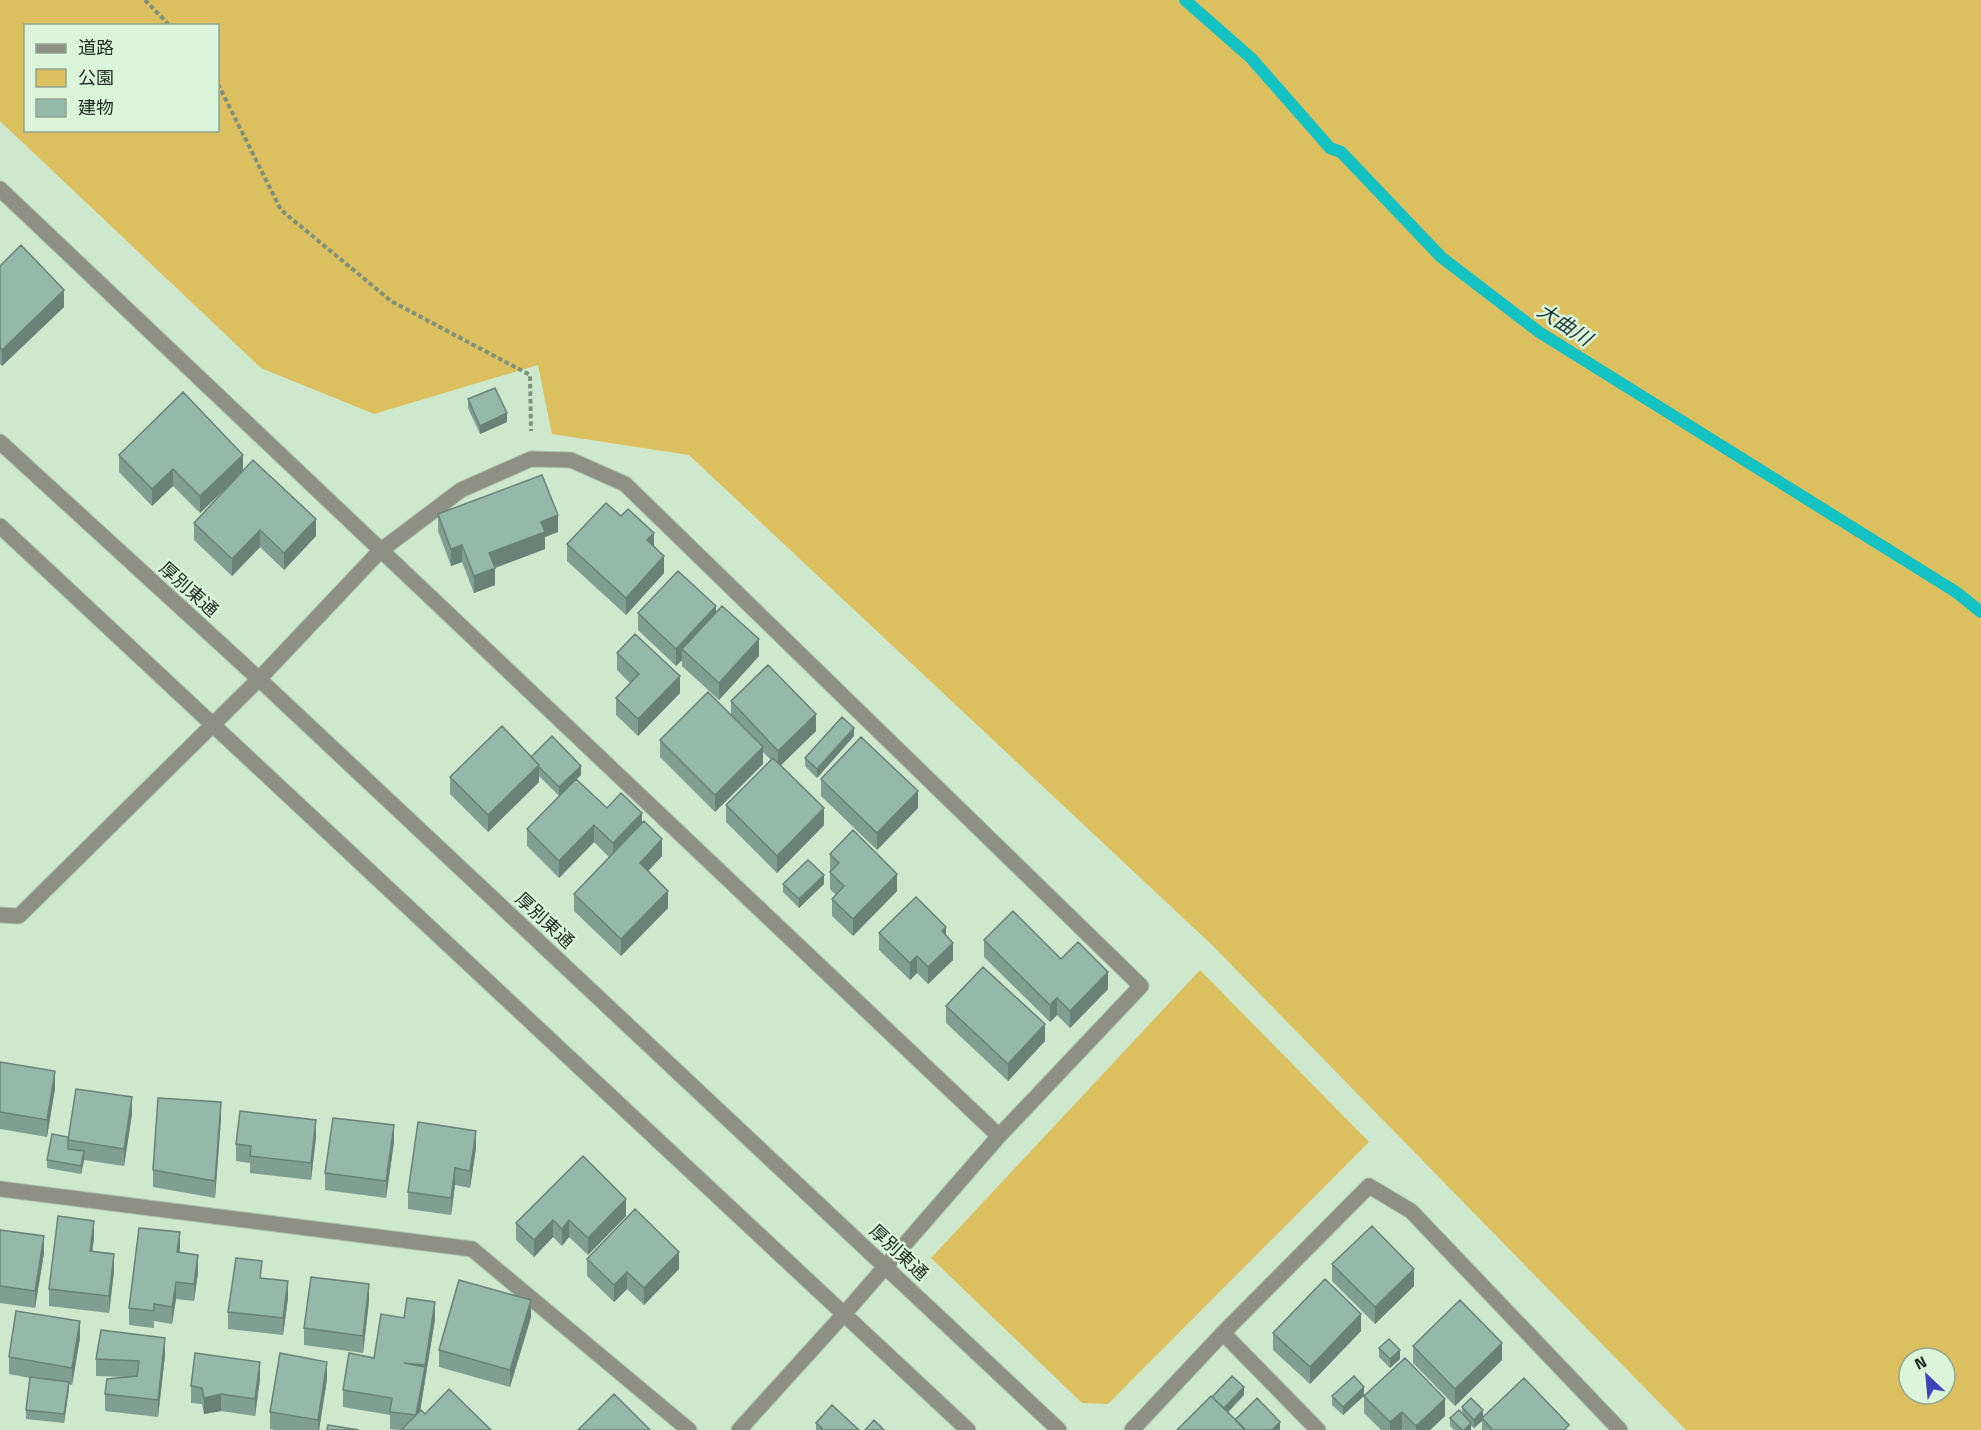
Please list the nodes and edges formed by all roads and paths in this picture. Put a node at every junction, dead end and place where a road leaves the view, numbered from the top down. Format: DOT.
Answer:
graph roads {
  1 [pos="145,0"];
  2 [pos="168,24"];
  3 [pos="219,86"];
  4 [pos="0,189"];
  5 [pos="0,442"];
  6 [pos="531,459"];
  7 [pos="0,526"];
  8 [pos="380,551"];
  9 [pos="259,679"];
  10 [pos="213,724"];
  11 [pos="0,915"];
  12 [pos="999,1136"];
  13 [pos="0,1189"];
  14 [pos="885,1266"];
  15 [pos="845,1313"];
  16 [pos="1223,1333"];
  17 [pos="689,1430"];
  18 [pos="739,1430"];
  19 [pos="968,1430"];
  20 [pos="1059,1430"];
  21 [pos="1132,1430"];
  22 [pos="1318,1430"];
  23 [pos="1620,1430"];
  1 -- 2 [label="path"];
  3 -- 6 [label="path"];
  4 -- 8 [label="street"];
  5 -- 9 [label="street, 厚別東通"];
  6 -- 8 [label="street"];
  6 -- 12 [label="street"];
  7 -- 10 [label="street"];
  8 -- 9 [label="street"];
  8 -- 12 [label="street"];
  9 -- 10 [label="street"];
  9 -- 14 [label="street, 厚別東通"];
  10 -- 11 [label="street"];
  10 -- 15 [label="street"];
  12 -- 14 [label="street"];
  13 -- 17 [label="street"];
  14 -- 15 [label="street"];
  14 -- 20 [label="street, 厚別東通"];
  15 -- 18 [label="street"];
  15 -- 19 [label="street"];
  16 -- 21 [label="street"];
  16 -- 22 [label="street"];
  16 -- 23 [label="street"];
}
